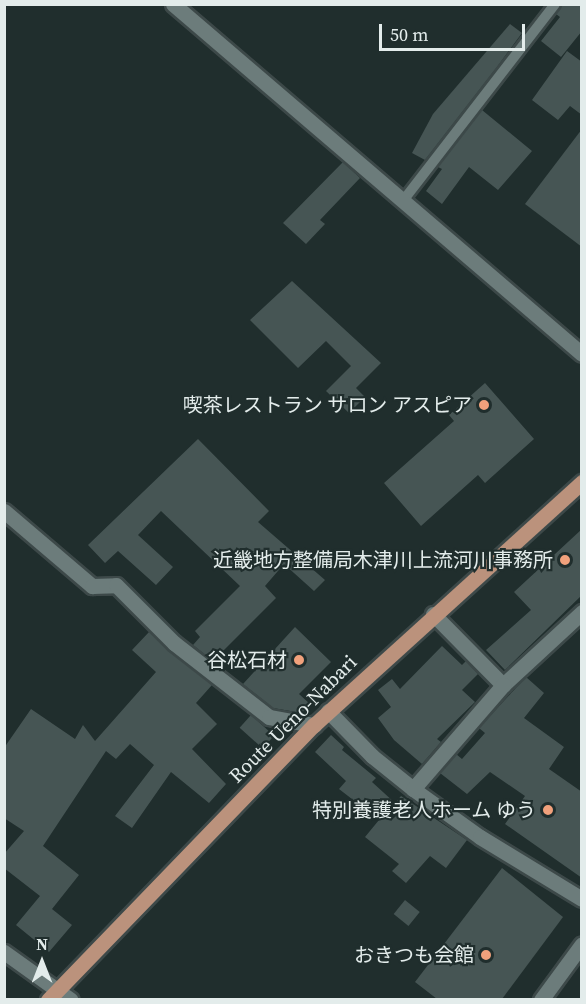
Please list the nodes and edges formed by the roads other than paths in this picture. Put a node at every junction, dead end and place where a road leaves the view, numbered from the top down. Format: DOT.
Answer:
graph roads {
  1 [pos="173,4"];
  2 [pos="555,4"];
  3 [pos="402,202"];
  4 [pos="582,354"];
  5 [pos="582,482"];
  6 [pos="4,511"];
  7 [pos="582,612"];
  8 [pos="433,614"];
  9 [pos="503,685"];
  10 [pos="328,711"];
  11 [pos="314,725"];
  12 [pos="413,789"];
  13 [pos="582,899"];
  14 [pos="582,944"];
  15 [pos="4,952"];
  16 [pos="577,963"];
  17 [pos="52,994"];
  18 [pos="71,999"];
  19 [pos="541,999"];
  1 -- 3 [label="street"];
  2 -- 3 [label="lane"];
  3 -- 4 [label="street"];
  5 -- 8 [label="main road, Route Ueno-Nabari"];
  6 -- 11 [label="street"];
  7 -- 9 [label="street"];
  8 -- 9 [label="street"];
  8 -- 10 [label="main road, Route Ueno-Nabari"];
  9 -- 12 [label="street"];
  10 -- 11 [label="main road, Route Ueno-Nabari"];
  10 -- 12 [label="street"];
  11 -- 17 [label="main road, Route Ueno-Nabari"];
  12 -- 13 [label="street"];
  14 -- 16 [label="street"];
  15 -- 17 [label="street"];
  16 -- 19 [label="street"];
  17 -- 18 [label="street"];
}
